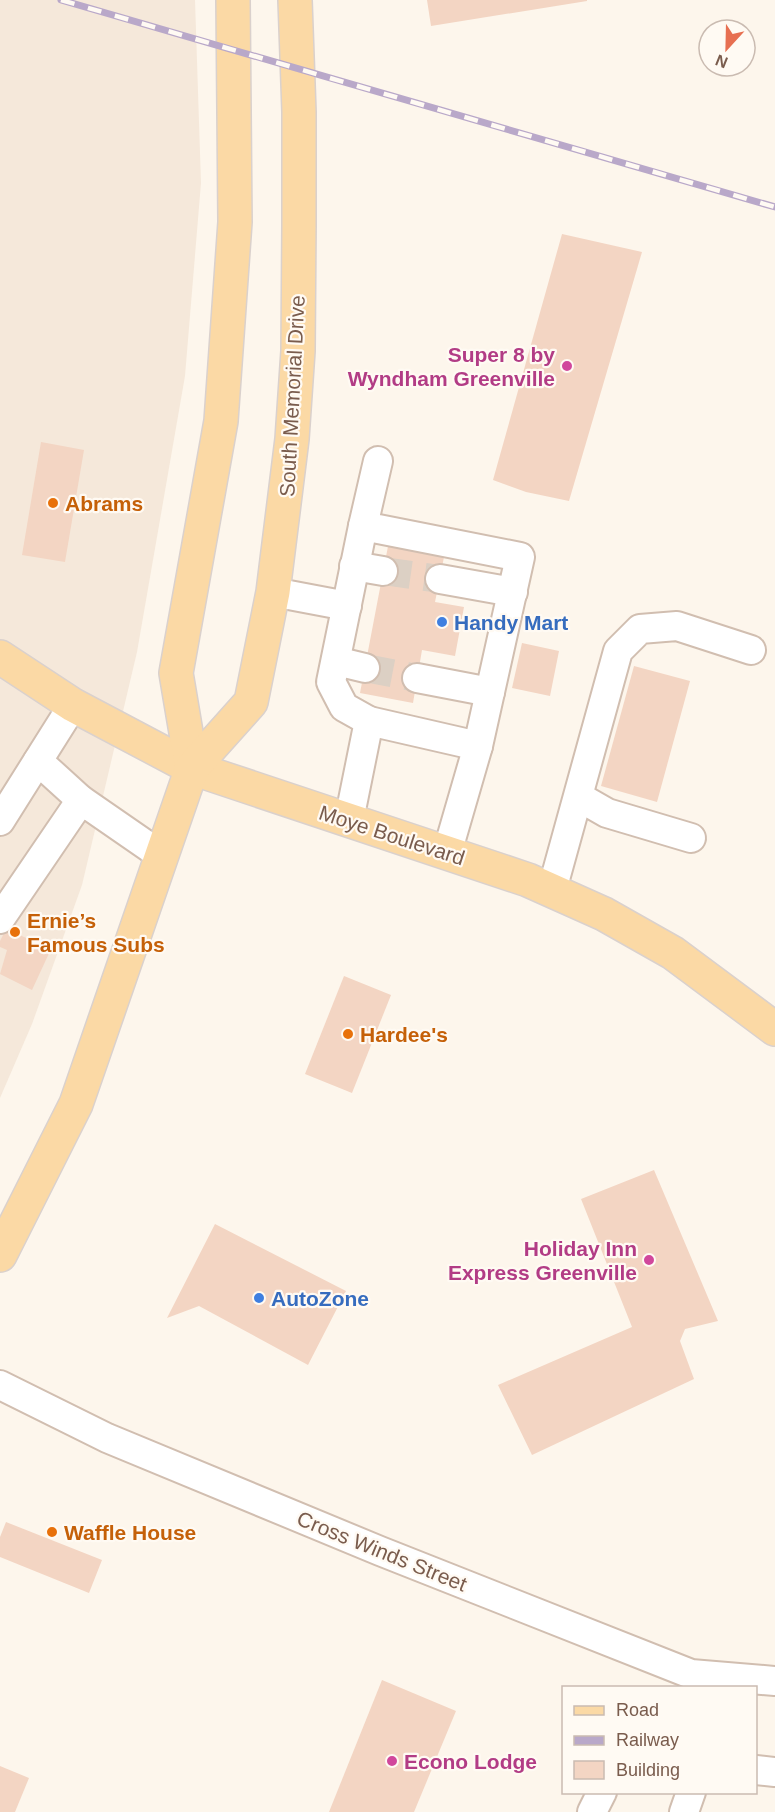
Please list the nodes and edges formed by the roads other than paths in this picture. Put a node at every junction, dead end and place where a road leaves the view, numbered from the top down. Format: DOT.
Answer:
graph roads {
  1 [pos="233,0"];
  2 [pos="295,0"];
  3 [pos="378,460"];
  4 [pos="363,526"];
  5 [pos="354,566"];
  6 [pos="383,571"];
  7 [pos="440,579"];
  8 [pos="273,592"];
  9 [pos="513,592"];
  10 [pos="347,606"];
  11 [pos="751,650"];
  12 [pos="0,657"];
  13 [pos="336,661"];
  14 [pos="365,668"];
  15 [pos="417,678"];
  16 [pos="490,692"];
  17 [pos="73,705"];
  18 [pos="369,722"];
  19 [pos="478,746"];
  20 [pos="38,761"];
  21 [pos="192,768"];
  22 [pos="579,797"];
  23 [pos="81,801"];
  24 [pos="349,820"];
  25 [pos="0,821"];
  26 [pos="691,838"];
  27 [pos="447,853"];
  28 [pos="162,856"];
  29 [pos="552,890"];
  30 [pos="0,919"];
  31 [pos="775,1029"];
  32 [pos="0,1254"];
  33 [pos="0,1385"];
  34 [pos="775,1681"];
  35 [pos="757,1770"];
  36 [pos="775,1772"];
  37 [pos="601,1794"];
  38 [pos="690,1794"];
  39 [pos="592,1812"];
  40 [pos="684,1812"];
  1 -- 21 [label="main road, South Memorial Drive"];
  2 -- 8 [label="main road, South Memorial Drive"];
  3 -- 4 [label="street"];
  4 -- 5 [label="street"];
  4 -- 9 [label="street"];
  5 -- 6 [label="street"];
  5 -- 10 [label="street"];
  7 -- 9 [label="street"];
  8 -- 10 [label="street"];
  8 -- 21 [label="main road, South Memorial Drive"];
  9 -- 16 [label="street"];
  10 -- 13 [label="street"];
  11 -- 22 [label="street"];
  12 -- 17 [label="main road, Moye Boulevard"];
  13 -- 14 [label="street"];
  13 -- 18 [label="street"];
  15 -- 16 [label="street"];
  16 -- 19 [label="street"];
  17 -- 20 [label="street"];
  17 -- 21 [label="main road, Moye Boulevard"];
  18 -- 19 [label="street"];
  18 -- 24 [label="street"];
  19 -- 27 [label="street"];
  20 -- 23 [label="street"];
  20 -- 25 [label="street"];
  21 -- 24 [label="main road, Moye Boulevard"];
  21 -- 28 [label="main road, South Memorial Drive"];
  22 -- 26 [label="street"];
  22 -- 29 [label="street"];
  23 -- 28 [label="street"];
  23 -- 30 [label="street"];
  24 -- 27 [label="main road, Moye Boulevard"];
  27 -- 29 [label="main road, Moye Boulevard"];
  28 -- 32 [label="main road, South Memorial Drive"];
  29 -- 31 [label="main road, Moye Boulevard"];
  33 -- 34 [label="street, Cross Winds Street"];
  35 -- 36 [label="street"];
  37 -- 39 [label="street"];
  38 -- 40 [label="street"];
}
